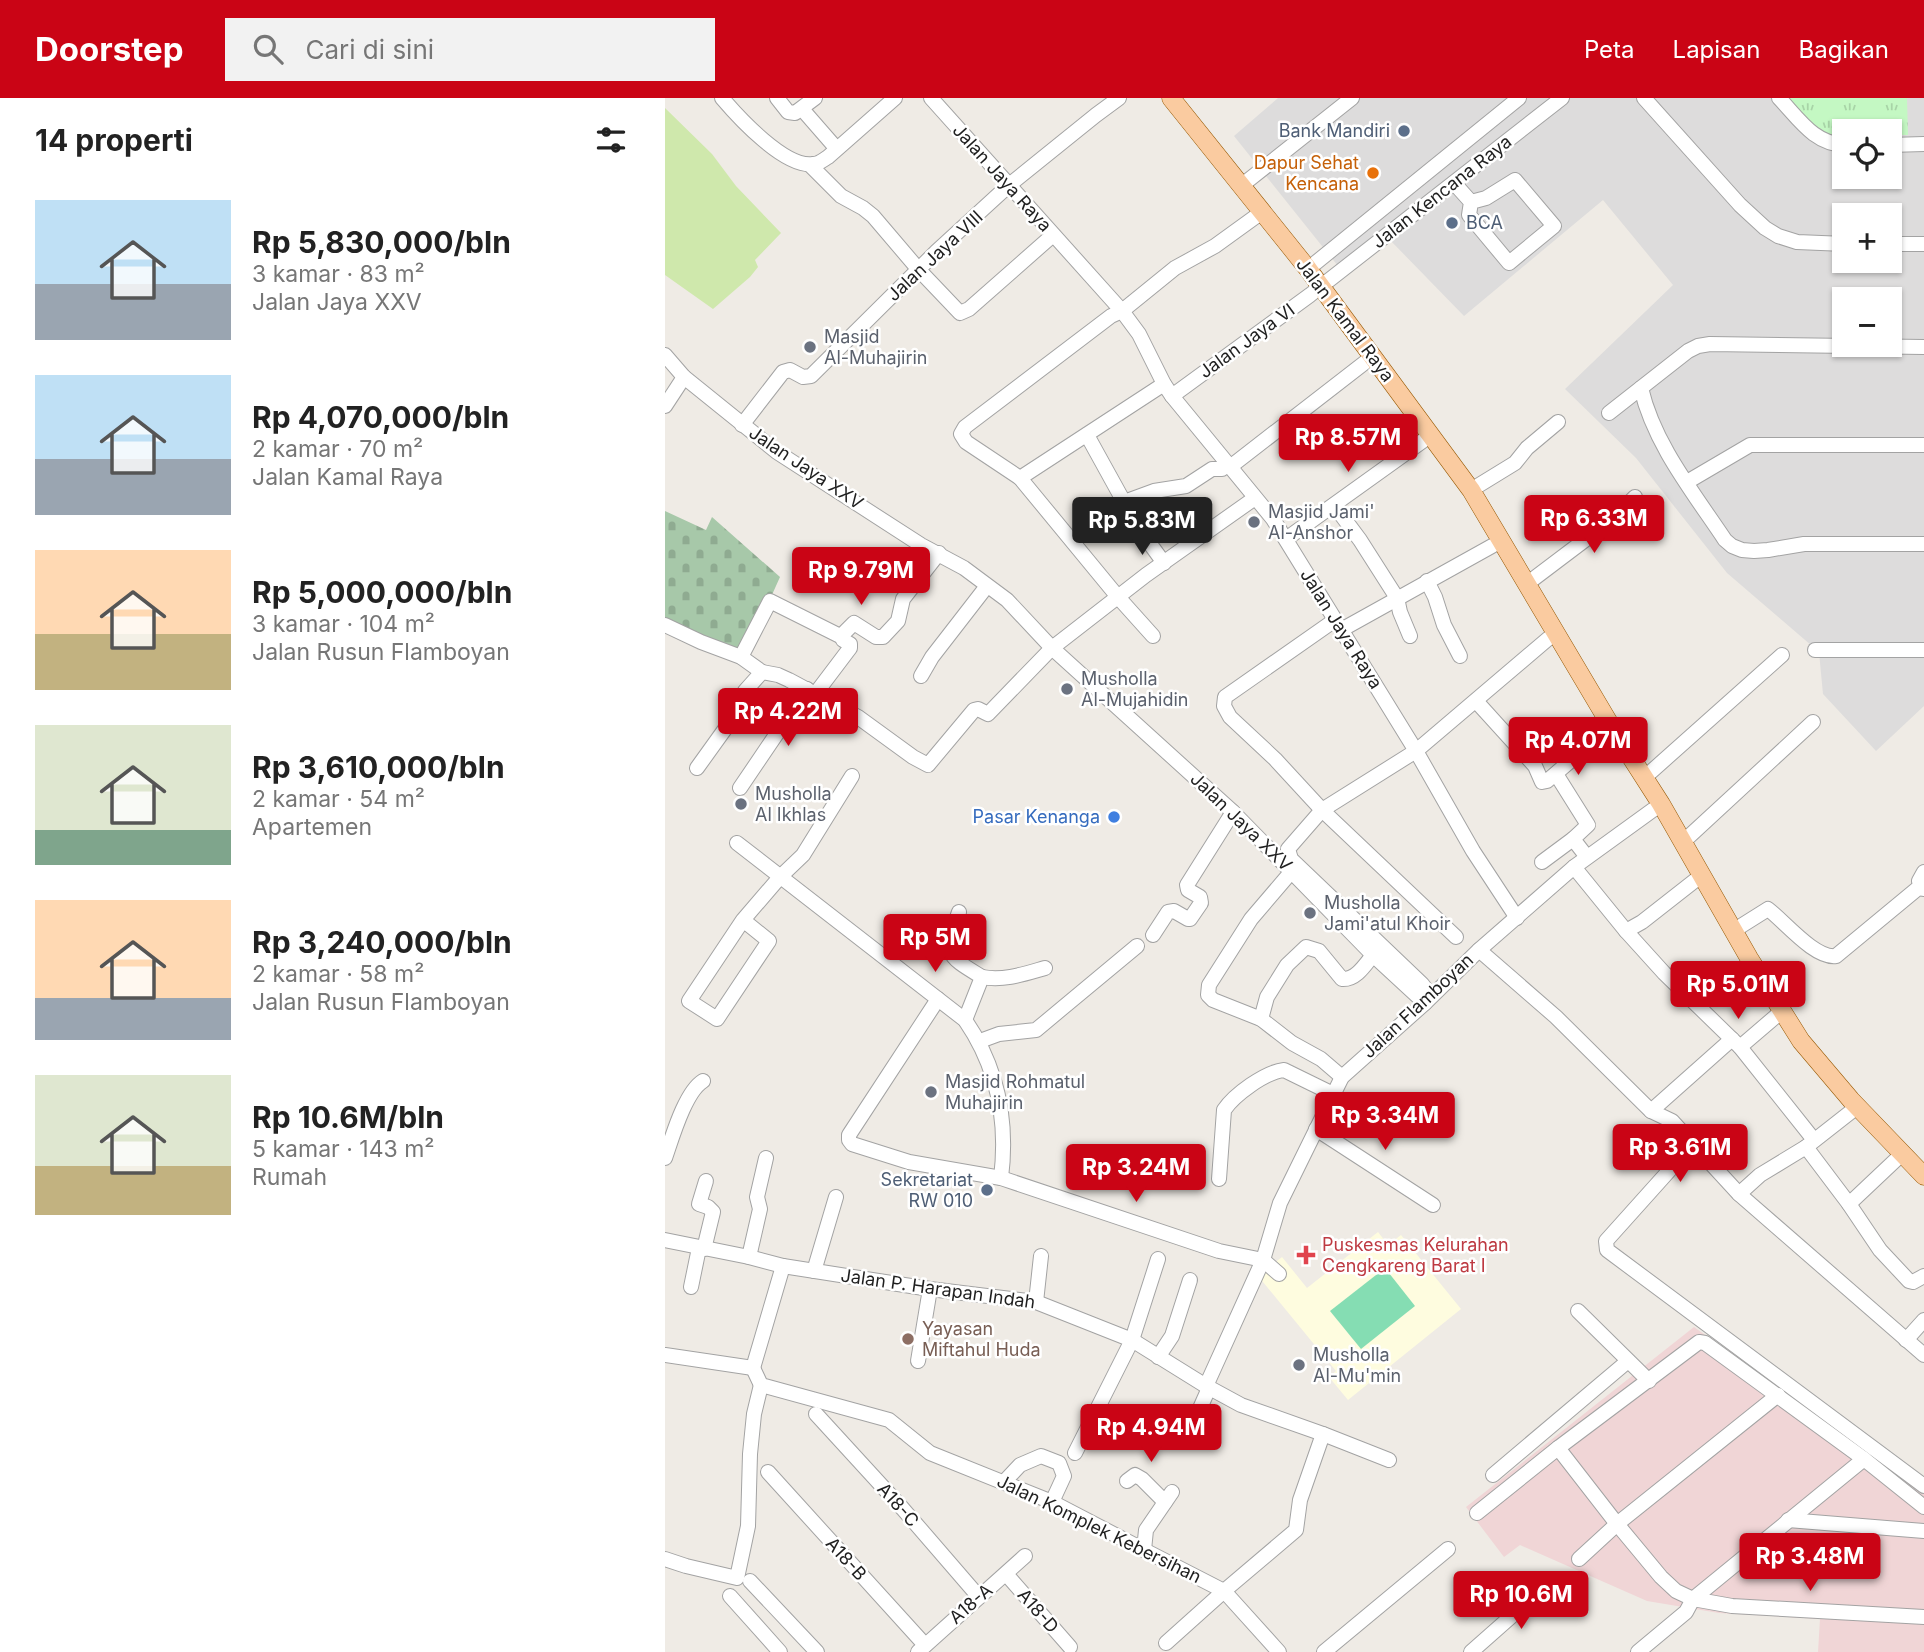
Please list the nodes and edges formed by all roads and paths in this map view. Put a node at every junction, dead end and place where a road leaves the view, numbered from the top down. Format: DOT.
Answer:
graph roads {
  1 [pos="722,98"];
  2 [pos="777,98"];
  3 [pos="815,98"];
  4 [pos="895,98"];
  5 [pos="931,98"];
  6 [pos="1119,98"];
  7 [pos="1171,98"];
  8 [pos="1352,98"];
  9 [pos="1520,98"];
  10 [pos="1562,98"];
  11 [pos="1644,98"];
  12 [pos="1779,98"];
  13 [pos="801,109"];
  14 [pos="1832,144"];
  15 [pos="1902,145"];
  16 [pos="1924,145"];
  17 [pos="836,148"];
  18 [pos="810,165"];
  19 [pos="1454,183"];
  20 [pos="1009,186"];
  21 [pos="1241,186"];
  22 [pos="1471,202"];
  23 [pos="1262,212"];
  24 [pos="1053,234"];
  25 [pos="1832,243"];
  26 [pos="1902,244"];
  27 [pos="1924,244"];
  28 [pos="1308,269"];
  29 [pos="919,270"];
  30 [pos="1321,286"];
  31 [pos="1122,311"];
  32 [pos="1924,346"];
  33 [pos="665,355"];
  34 [pos="1372,357"];
  35 [pos="684,377"];
  36 [pos="1641,388"];
  37 [pos="1168,390"];
  38 [pos="665,406"];
  39 [pos="1609,412"];
  40 [pos="1558,422"];
  41 [pos="743,425"];
  42 [pos="1087,435"];
  43 [pos="1431,435"];
  44 [pos="1924,445"];
  45 [pos="1226,468"];
  46 [pos="1020,478"];
  47 [pos="1687,482"];
  48 [pos="1471,490"];
  49 [pos="1635,497"];
  50 [pos="1255,498"];
  51 [pos="1124,502"];
  52 [pos="1334,505"];
  53 [pos="1286,539"];
  54 [pos="1501,541"];
  55 [pos="1924,544"];
  56 [pos="939,553"];
  57 [pos="1164,563"];
  58 [pos="1427,581"];
  59 [pos="1528,583"];
  60 [pos="987,586"];
  61 [pos="1118,597"];
  62 [pos="1397,598"];
  63 [pos="665,625"];
  64 [pos="1338,625"];
  65 [pos="1556,632"];
  66 [pos="1153,636"];
  67 [pos="1410,636"];
  68 [pos="842,637"];
  69 [pos="1052,648"];
  70 [pos="1815,650"];
  71 [pos="1924,650"];
  72 [pos="1782,655"];
  73 [pos="1460,656"];
  74 [pos="741,657"];
  75 [pos="762,672"];
  76 [pos="921,676"];
  77 [pos="811,691"];
  78 [pos="1476,701"];
  79 [pos="1813,722"];
  80 [pos="1611,726"];
  81 [pos="1416,751"];
  82 [pos="697,768"];
  83 [pos="1556,774"];
  84 [pos="852,776"];
  85 [pos="1644,778"];
  86 [pos="740,788"];
  87 [pos="1661,804"];
  88 [pos="1322,810"];
  89 [pos="1233,812"];
  90 [pos="1573,839"];
  91 [pos="1683,842"];
  92 [pos="737,843"];
  93 [pos="1587,857"];
  94 [pos="1542,862"];
  95 [pos="1574,867"];
  96 [pos="1292,872"];
  97 [pos="1924,872"];
  98 [pos="1702,875"];
  99 [pos="780,877"];
  100 [pos="1924,888"];
  101 [pos="959,912"];
  102 [pos="1517,918"];
  103 [pos="743,920"];
  104 [pos="1734,930"];
  105 [pos="1626,931"];
  106 [pos="1153,935"];
  107 [pos="1456,937"];
  108 [pos="1137,946"];
  109 [pos="1479,950"];
  110 [pos="1373,955"];
  111 [pos="1045,968"];
  112 [pos="982,977"];
  113 [pos="938,999"];
  114 [pos="1428,999"];
  115 [pos="1782,1011"];
  116 [pos="1261,1019"];
  117 [pos="965,1020"];
  118 [pos="980,1041"];
  119 [pos="1736,1043"];
  120 [pos="1342,1077"];
  121 [pos="703,1081"];
  122 [pos="1333,1094"];
  123 [pos="1857,1107"];
  124 [pos="1651,1111"];
  125 [pos="1316,1129"];
  126 [pos="1693,1143"];
  127 [pos="1810,1144"];
  128 [pos="1902,1154"];
  129 [pos="665,1158"];
  130 [pos="766,1158"];
  131 [pos="1924,1176"];
  132 [pos="1001,1178"];
  133 [pos="1219,1179"];
  134 [pos="706,1181"];
  135 [pos="1739,1194"];
  136 [pos="837,1197"];
  137 [pos="1849,1204"];
  138 [pos="1433,1205"];
  139 [pos="665,1240"];
  140 [pos="702,1248"];
  141 [pos="1041,1256"];
  142 [pos="748,1257"];
  143 [pos="1158,1259"];
  144 [pos="1263,1260"];
  145 [pos="783,1266"];
  146 [pos="814,1270"];
  147 [pos="1279,1274"];
  148 [pos="1924,1276"];
  149 [pos="1190,1280"];
  150 [pos="691,1287"];
  151 [pos="930,1289"];
  152 [pos="1036,1302"];
  153 [pos="1578,1311"];
  154 [pos="1924,1320"];
  155 [pos="1132,1340"];
  156 [pos="1906,1340"];
  157 [pos="665,1355"];
  158 [pos="1924,1355"];
  159 [pos="1158,1357"];
  160 [pos="918,1361"];
  161 [pos="1628,1361"];
  162 [pos="753,1368"];
  163 [pos="1649,1381"];
  164 [pos="761,1385"];
  165 [pos="1207,1387"];
  166 [pos="1778,1395"];
  167 [pos="816,1414"];
  168 [pos="1323,1434"];
  169 [pos="1185,1442"];
  170 [pos="1558,1448"];
  171 [pos="1075,1453"];
  172 [pos="1864,1459"];
  173 [pos="1389,1460"];
  174 [pos="768,1472"];
  175 [pos="1493,1475"];
  176 [pos="1127,1481"];
  177 [pos="1004,1482"];
  178 [pos="1924,1486"];
  179 [pos="1052,1503"];
  180 [pos="1924,1507"];
  181 [pos="1477,1513"];
  182 [pos="1788,1520"];
  183 [pos="1617,1524"];
  184 [pos="1924,1531"];
  185 [pos="1448,1549"];
  186 [pos="1144,1550"];
  187 [pos="1025,1556"];
  188 [pos="665,1559"];
  189 [pos="1579,1559"];
  190 [pos="1006,1574"];
  191 [pos="750,1581"];
  192 [pos="1548,1584"];
  193 [pos="1224,1591"];
  194 [pos="730,1596"];
  195 [pos="978,1597"];
  196 [pos="1693,1599"];
  197 [pos="1924,1617"];
  198 [pos="1166,1643"];
  199 [pos="1070,1647"];
  200 [pos="921,1649"];
  201 [pos="780,1652"];
  202 [pos="817,1652"];
  203 [pos="1279,1652"];
  204 [pos="1324,1652"];
  205 [pos="1471,1652"];
  206 [pos="1638,1652"];
  1 -- 18 [label="street"];
  2 -- 13 [label="street"];
  3 -- 13 [label="street"];
  4 -- 17 [label="street"];
  5 -- 20 [label="street, Jalan Jaya Raya"];
  6 -- 20 [label="street, Jalan Jaya VIII"];
  7 -- 21 [label="main road, Jalan Kamal Raya"];
  8 -- 21 [label="street"];
  9 -- 28 [label="street, Jalan Kencana Raya"];
  10 -- 19 [label="street, Jalan Kencana Raya"];
  11 -- 25 [label="street"];
  12 -- 14 [label="street"];
  13 -- 17 [label="street"];
  15 -- 16 [label="street"];
  17 -- 18 [label="street"];
  18 -- 29 [label="street"];
  19 -- 22 [label="street"];
  19 -- 30 [label="street, Jalan Kencana Raya"];
  20 -- 24 [label="street, Jalan Jaya Raya"];
  20 -- 29 [label="street, Jalan Jaya VIII"];
  21 -- 23 [label="main road, Jalan Kamal Raya"];
  22 -- 22 [label="street"];
  23 -- 28 [label="main road, Jalan Kamal Raya"];
  23 -- 31 [label="street"];
  24 -- 29 [label="street"];
  24 -- 31 [label="street, Jalan Jaya Raya"];
  26 -- 27 [label="street"];
  28 -- 30 [label="main road, Jalan Kamal Raya"];
  29 -- 41 [label="street, Jalan Jaya VIII"];
  30 -- 34 [label="main road, Jalan Kamal Raya"];
  30 -- 37 [label="street, Jalan Jaya VI"];
  31 -- 37 [label="street, Jalan Jaya Raya"];
  31 -- 46 [label="street"];
  32 -- 36 [label="street"];
  33 -- 35 [label="street, Jalan Jaya XXV"];
  34 -- 43 [label="main road, Jalan Kamal Raya"];
  34 -- 45 [label="street"];
  35 -- 38 [label="street"];
  35 -- 41 [label="street, Jalan Jaya XXV"];
  36 -- 39 [label="street"];
  36 -- 47 [label="street"];
  37 -- 42 [label="street, Jalan Jaya VI"];
  37 -- 45 [label="street, Jalan Jaya Raya"];
  40 -- 48 [label="street"];
  41 -- 56 [label="street, Jalan Jaya XXV"];
  42 -- 46 [label="street, Jalan Jaya VI"];
  42 -- 51 [label="street"];
  43 -- 48 [label="main road, Jalan Kamal Raya"];
  43 -- 52 [label="street"];
  44 -- 47 [label="street"];
  45 -- 50 [label="street, Jalan Jaya Raya"];
  45 -- 51 [label="street"];
  46 -- 61 [label="street"];
  47 -- 55 [label="street"];
  48 -- 54 [label="main road, Jalan Kamal Raya"];
  49 -- 59 [label="street"];
  50 -- 53 [label="street, Jalan Jaya Raya"];
  50 -- 57 [label="street"];
  51 -- 57 [label="street"];
  52 -- 53 [label="street"];
  52 -- 62 [label="street"];
  53 -- 64 [label="street, Jalan Jaya Raya"];
  54 -- 58 [label="street"];
  54 -- 59 [label="main road, Jalan Kamal Raya"];
  56 -- 60 [label="street, Jalan Jaya XXV"];
  56 -- 68 [label="street"];
  57 -- 61 [label="street"];
  58 -- 62 [label="street"];
  58 -- 73 [label="street"];
  59 -- 65 [label="main road, Jalan Kamal Raya"];
  60 -- 69 [label="street, Jalan Jaya XXV"];
  60 -- 76 [label="street"];
  61 -- 66 [label="street"];
  61 -- 69 [label="street"];
  62 -- 64 [label="street"];
  62 -- 67 [label="street"];
  63 -- 74 [label="street"];
  64 -- 81 [label="street, Jalan Jaya Raya"];
  64 -- 88 [label="street"];
  65 -- 78 [label="street"];
  65 -- 80 [label="main road, Jalan Kamal Raya"];
  68 -- 74 [label="street"];
  68 -- 77 [label="street"];
  69 -- 77 [label="street"];
  69 -- 89 [label="street, Jalan Jaya XXV"];
  70 -- 71 [label="street"];
  72 -- 85 [label="street"];
  74 -- 75 [label="street"];
  75 -- 77 [label="street"];
  75 -- 82 [label="street"];
  77 -- 86 [label="street"];
  78 -- 81 [label="street"];
  78 -- 83 [label="street"];
  79 -- 91 [label="street"];
  80 -- 83 [label="street"];
  80 -- 85 [label="main road, Jalan Kamal Raya"];
  81 -- 88 [label="street"];
  81 -- 102 [label="street, Jalan Jaya Raya"];
  83 -- 90 [label="street"];
  84 -- 99 [label="street"];
  85 -- 87 [label="main road, Jalan Kamal Raya"];
  87 -- 91 [label="main road, Jalan Kamal Raya"];
  87 -- 93 [label="street, Jalan Flamboyan"];
  88 -- 107 [label="street"];
  88 -- 114 [label="street"];
  89 -- 96 [label="street, Jalan Jaya XXV"];
  89 -- 106 [label="street"];
  90 -- 93 [label="street"];
  90 -- 94 [label="street"];
  91 -- 98 [label="main road, Jalan Kamal Raya"];
  92 -- 99 [label="street"];
  93 -- 95 [label="street, Jalan Flamboyan"];
  95 -- 102 [label="street, Jalan Flamboyan"];
  95 -- 105 [label="street"];
  96 -- 110 [label="street, Jalan Jaya XXV"];
  96 -- 116 [label="street"];
  97 -- 100 [label="street"];
  98 -- 104 [label="main road, Jalan Kamal Raya"];
  98 -- 105 [label="street"];
  99 -- 103 [label="street"];
  99 -- 113 [label="street"];
  100 -- 104 [label="street"];
  101 -- 112 [label="street"];
  102 -- 109 [label="street, Jalan Flamboyan"];
  103 -- 103 [label="street"];
  104 -- 115 [label="main road, Jalan Kamal Raya"];
  105 -- 119 [label="street"];
  108 -- 118 [label="street"];
  109 -- 114 [label="street, Jalan Flamboyan"];
  109 -- 124 [label="street"];
  110 -- 114 [label="street, Jalan Jaya XXV"];
  110 -- 116 [label="street"];
  111 -- 112 [label="street"];
  112 -- 117 [label="street"];
  113 -- 117 [label="street"];
  113 -- 132 [label="street"];
  114 -- 120 [label="street, Jalan Flamboyan"];
  115 -- 119 [label="street"];
  115 -- 123 [label="main road, Jalan Kamal Raya"];
  116 -- 120 [label="street"];
  117 -- 118 [label="street"];
  118 -- 132 [label="street"];
  119 -- 124 [label="street"];
  119 -- 127 [label="street"];
  120 -- 122 [label="street, Jalan Flamboyan"];
  121 -- 129 [label="street"];
  122 -- 125 [label="street, Jalan Flamboyan"];
  122 -- 133 [label="street"];
  123 -- 127 [label="street"];
  123 -- 128 [label="main road, Jalan Kamal Raya"];
  124 -- 126 [label="street"];
  125 -- 138 [label="street"];
  125 -- 144 [label="street, Jalan Flamboyan"];
  126 -- 135 [label="street"];
  126 -- 178 [label="street"];
  127 -- 135 [label="street"];
  127 -- 137 [label="street"];
  128 -- 131 [label="main road, Jalan Kamal Raya"];
  128 -- 137 [label="street"];
  130 -- 142 [label="street"];
  132 -- 144 [label="street"];
  134 -- 140 [label="street"];
  135 -- 156 [label="street"];
  136 -- 146 [label="street"];
  137 -- 148 [label="street"];
  139 -- 140 [label="street, Jalan P. Harapan Indah"];
  140 -- 142 [label="street, Jalan P. Harapan Indah"];
  140 -- 150 [label="street"];
  141 -- 152 [label="street"];
  142 -- 145 [label="street, Jalan P. Harapan Indah"];
  143 -- 155 [label="street"];
  144 -- 147 [label="street"];
  144 -- 165 [label="street, Jalan Flamboyan"];
  145 -- 146 [label="street, Jalan P. Harapan Indah"];
  145 -- 162 [label="street"];
  146 -- 151 [label="street, Jalan P. Harapan Indah"];
  149 -- 159 [label="street"];
  151 -- 152 [label="street, Jalan P. Harapan Indah"];
  151 -- 160 [label="street"];
  152 -- 155 [label="street, Jalan P. Harapan Indah"];
  153 -- 161 [label="street"];
  154 -- 156 [label="street"];
  155 -- 159 [label="street, Jalan P. Harapan Indah"];
  155 -- 171 [label="street"];
  156 -- 158 [label="street"];
  157 -- 162 [label="street"];
  159 -- 165 [label="street, Jalan P. Harapan Indah"];
  161 -- 163 [label="street"];
  161 -- 175 [label="street"];
  162 -- 164 [label="street"];
  163 -- 166 [label="street"];
  163 -- 170 [label="street"];
  164 -- 177 [label="street, Jalan Komplek Kebersihan"];
  164 -- 188 [label="street"];
  165 -- 168 [label="street, Jalan P. Harapan Indah"];
  165 -- 169 [label="street, Jalan Flamboyan"];
  166 -- 172 [label="street"];
  166 -- 183 [label="street"];
  167 -- 195 [label="street, A18-C"];
  168 -- 173 [label="street, Jalan P. Harapan Indah"];
  168 -- 193 [label="street"];
  170 -- 181 [label="street"];
  170 -- 183 [label="street"];
  172 -- 180 [label="street"];
  172 -- 182 [label="street"];
  174 -- 200 [label="street, A18-B"];
  176 -- 186 [label="street"];
  177 -- 179 [label="street, Jalan Komplek Kebersihan"];
  177 -- 179 [label="street"];
  179 -- 186 [label="street, Jalan Komplek Kebersihan"];
  182 -- 184 [label="street"];
  182 -- 196 [label="street"];
  183 -- 189 [label="street"];
  183 -- 196 [label="street"];
  185 -- 204 [label="street"];
  186 -- 193 [label="street, Jalan Komplek Kebersihan"];
  187 -- 190 [label="street, A18-A"];
  190 -- 195 [label="street, A18-A"];
  190 -- 199 [label="street, A18-D"];
  191 -- 202 [label="street"];
  192 -- 205 [label="street"];
  193 -- 198 [label="street"];
  193 -- 203 [label="street, Jalan Komplek Kebersihan"];
  194 -- 201 [label="street"];
  195 -- 200 [label="street, A18-A"];
  196 -- 197 [label="street"];
  196 -- 206 [label="street"];
}
